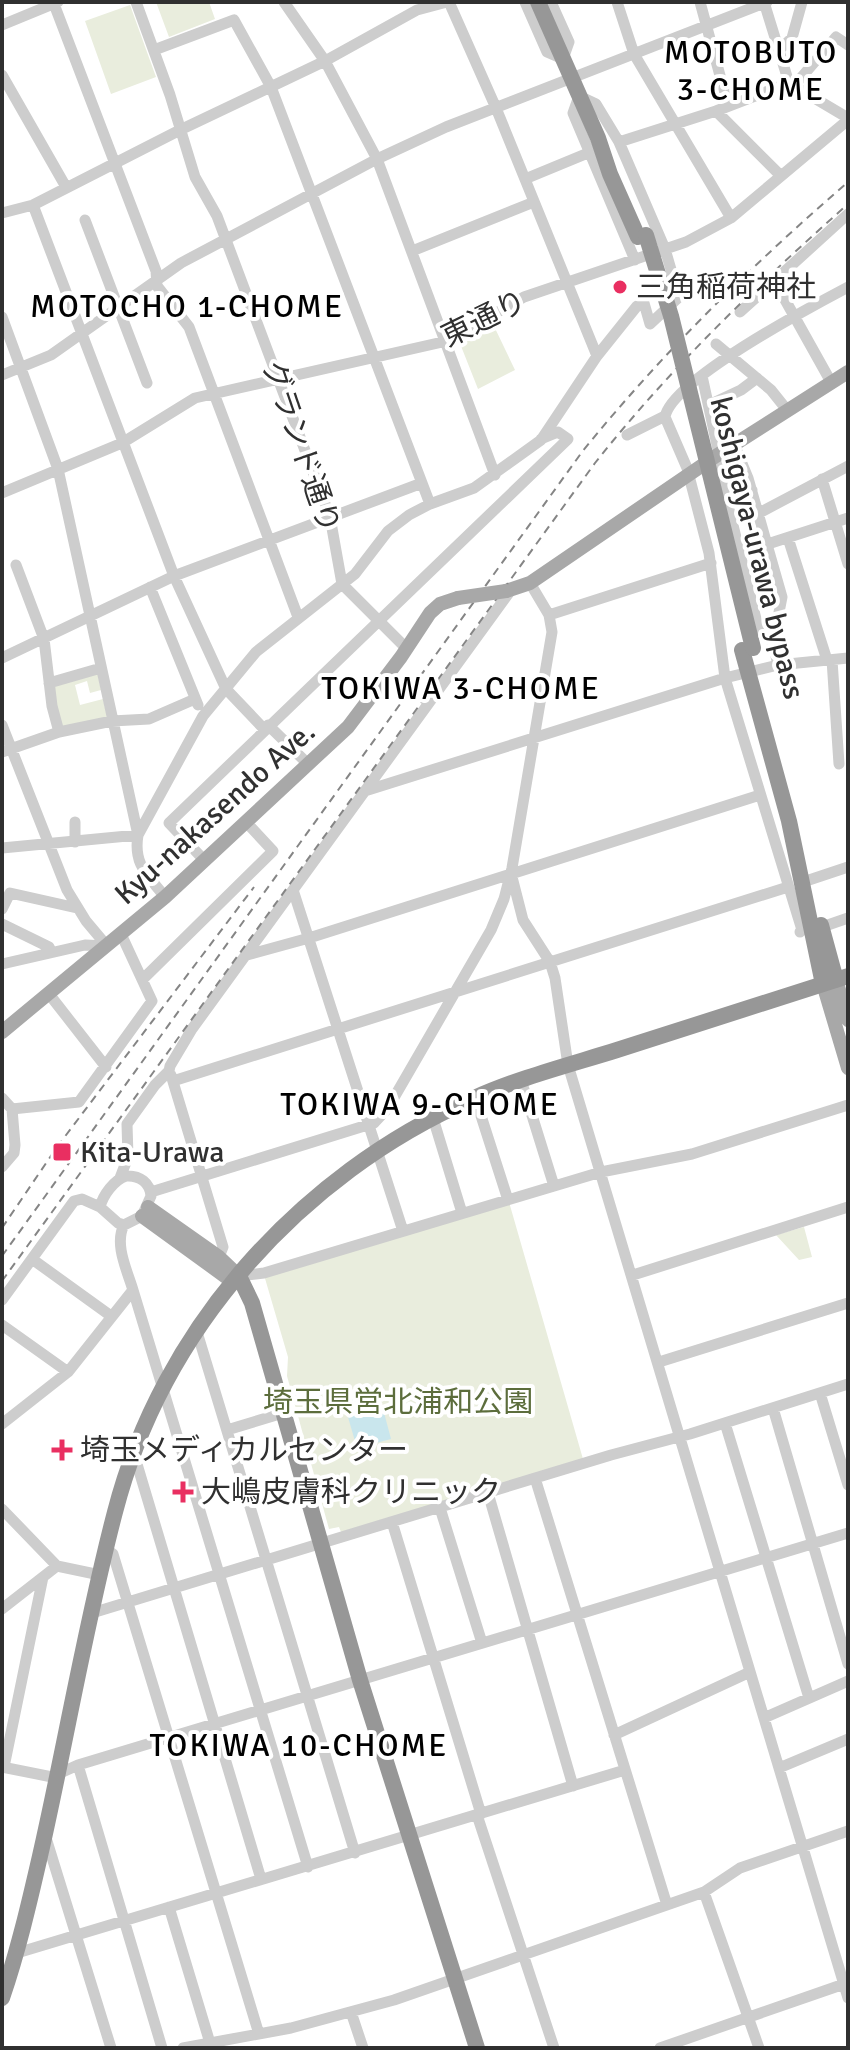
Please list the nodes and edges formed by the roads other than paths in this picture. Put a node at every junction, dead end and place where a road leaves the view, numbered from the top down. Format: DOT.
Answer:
graph roads {
  1 [pos="136,2"];
  2 [pos="284,2"];
  3 [pos="448,2"];
  4 [pos="525,2"];
  5 [pos="538,2"];
  6 [pos="551,2"];
  7 [pos="617,2"];
  8 [pos="700,2"];
  9 [pos="765,2"];
  10 [pos="802,2"];
  11 [pos="56,3"];
  12 [pos="2,25"];
  13 [pos="705,26"];
  14 [pos="848,45"];
  15 [pos="154,50"];
  16 [pos="779,50"];
  17 [pos="634,54"];
  18 [pos="563,59"];
  19 [pos="325,61"];
  20 [pos="2,75"];
  21 [pos="572,78"];
  22 [pos="791,85"];
  23 [pos="271,87"];
  24 [pos="582,103"];
  25 [pos="728,105"];
  26 [pos="496,108"];
  27 [pos="716,111"];
  28 [pos="848,119"];
  29 [pos="673,125"];
  30 [pos="180,130"];
  31 [pos="619,142"];
  32 [pos="588,153"];
  33 [pos="377,159"];
  34 [pos="115,163"];
  35 [pos="780,175"];
  36 [pos="525,179"];
  37 [pos="66,187"];
  38 [pos="311,195"];
  39 [pos="534,202"];
  40 [pos="33,205"];
  41 [pos="2,213"];
  42 [pos="848,214"];
  43 [pos="731,218"];
  44 [pos="85,220"];
  45 [pos="226,239"];
  46 [pos="665,249"];
  47 [pos="412,251"];
  48 [pos="635,260"];
  49 [pos="157,280"];
  50 [pos="774,280"];
  51 [pos="567,282"];
  52 [pos="848,287"];
  53 [pos="120,307"];
  54 [pos="740,312"];
  55 [pos="795,315"];
  56 [pos="2,317"];
  57 [pos="82,335"];
  58 [pos="447,341"];
  59 [pos="716,344"];
  60 [pos="597,356"];
  61 [pos="731,357"];
  62 [pos="374,358"];
  63 [pos="21,368"];
  64 [pos="848,372"];
  65 [pos="2,375"];
  66 [pos="702,376"];
  67 [pos="278,378"];
  68 [pos="757,378"];
  69 [pos="831,382"];
  70 [pos="147,383"];
  71 [pos="213,393"];
  72 [pos="709,405"];
  73 [pos="787,410"];
  74 [pos="665,416"];
  75 [pos="627,435"];
  76 [pos="541,440"];
  77 [pos="122,443"];
  78 [pos="734,444"];
  79 [pos="718,455"];
  80 [pos="848,466"];
  81 [pos="58,469"];
  82 [pos="688,474"];
  83 [pos="495,475"];
  84 [pos="822,479"];
  85 [pos="422,483"];
  86 [pos="752,490"];
  87 [pos="2,493"];
  88 [pos="728,503"];
  89 [pos="430,504"];
  90 [pos="759,513"];
  91 [pos="330,517"];
  92 [pos="848,518"];
  93 [pos="834,522"];
  94 [pos="788,538"];
  95 [pos="269,540"];
  96 [pos="767,545"];
  97 [pos="740,553"];
  98 [pos="711,563"];
  99 [pos="848,564"];
  100 [pos="16,565"];
  101 [pos="174,576"];
  102 [pos="530,583"];
  103 [pos="342,584"];
  104 [pos="150,587"];
  105 [pos="509,591"];
  106 [pos="549,615"];
  107 [pos="90,617"];
  108 [pos="298,617"];
  109 [pos="376,621"];
  110 [pos="44,639"];
  111 [pos="773,643"];
  112 [pos="407,649"];
  113 [pos="2,658"];
  114 [pos="848,658"];
  115 [pos="829,660"];
  116 [pos="778,665"];
  117 [pos="101,668"];
  118 [pos="754,670"];
  119 [pos="725,678"];
  120 [pos="49,683"];
  121 [pos="226,689"];
  122 [pos="195,699"];
  123 [pos="203,716"];
  124 [pos="112,721"];
  125 [pos="2,725"];
  126 [pos="266,727"];
  127 [pos="59,732"];
  128 [pos="534,739"];
  129 [pos="6,750"];
  130 [pos="840,763"];
  131 [pos="308,764"];
  132 [pos="367,790"];
  133 [pos="760,795"];
  134 [pos="75,822"];
  135 [pos="246,822"];
  136 [pos="138,835"];
  137 [pos="75,842"];
  138 [pos="48,845"];
  139 [pos="2,848"];
  140 [pos="205,861"];
  141 [pos="848,867"];
  142 [pos="511,873"];
  143 [pos="809,880"];
  144 [pos="788,887"];
  145 [pos="293,890"];
  146 [pos="165,897"];
  147 [pos="77,908"];
  148 [pos="2,909"];
  149 [pos="848,918"];
  150 [pos="2,924"];
  151 [pos="822,927"];
  152 [pos="800,932"];
  153 [pos="121,934"];
  154 [pos="309,938"];
  155 [pos="107,946"];
  156 [pos="51,951"];
  157 [pos="247,955"];
  158 [pos="550,962"];
  159 [pos="2,964"];
  160 [pos="143,979"];
  161 [pos="836,980"];
  162 [pos="456,991"];
  163 [pos="49,994"];
  164 [pos="848,1020"];
  165 [pos="338,1029"];
  166 [pos="2,1032"];
  167 [pos="568,1065"];
  168 [pos="106,1067"];
  169 [pos="848,1068"];
  170 [pos="171,1076"];
  171 [pos="521,1080"];
  172 [pos="475,1097"];
  173 [pos="2,1098"];
  174 [pos="848,1105"];
  175 [pos="12,1109"];
  176 [pos="433,1118"];
  177 [pos="369,1124"];
  178 [pos="14,1139"];
  179 [pos="30,1142"];
  180 [pos="378,1150"];
  181 [pos="2,1167"];
  182 [pos="601,1172"];
  183 [pos="120,1178"];
  184 [pos="202,1178"];
  185 [pos="554,1186"];
  186 [pos="508,1200"];
  187 [pos="147,1205"];
  188 [pos="100,1207"];
  189 [pos="848,1207"];
  190 [pos="462,1213"];
  191 [pos="124,1225"];
  192 [pos="403,1231"];
  193 [pos="219,1257"];
  194 [pos="32,1259"];
  195 [pos="633,1275"];
  196 [pos="239,1276"];
  197 [pos="133,1290"];
  198 [pos="2,1300"];
  199 [pos="848,1303"];
  200 [pos="111,1316"];
  201 [pos="2,1325"];
  202 [pos="197,1332"];
  203 [pos="659,1362"];
  204 [pos="68,1372"];
  205 [pos="848,1384"];
  206 [pos="163,1388"];
  207 [pos="820,1393"];
  208 [pos="773,1408"];
  209 [pos="283,1413"];
  210 [pos="725,1423"];
  211 [pos="2,1424"];
  212 [pos="227,1430"];
  213 [pos="679,1436"];
  214 [pos="134,1452"];
  215 [pos="535,1478"];
  216 [pos="848,1485"];
  217 [pos="488,1493"];
  218 [pos="440,1508"];
  219 [pos="3,1512"];
  220 [pos="392,1522"];
  221 [pos="848,1533"];
  222 [pos="813,1543"];
  223 [pos="321,1544"];
  224 [pos="106,1549"];
  225 [pos="766,1557"];
  226 [pos="267,1560"];
  227 [pos="57,1566"];
  228 [pos="719,1572"];
  229 [pos="220,1574"];
  230 [pos="100,1575"];
  231 [pos="43,1577"];
  232 [pos="174,1588"];
  233 [pos="128,1601"];
  234 [pos="2,1609"];
  235 [pos="92,1613"];
  236 [pos="577,1615"];
  237 [pos="528,1629"];
  238 [pos="482,1643"];
  239 [pos="433,1658"];
  240 [pos="848,1664"];
  241 [pos="750,1672"];
  242 [pos="360,1680"];
  243 [pos="848,1681"];
  244 [pos="308,1696"];
  245 [pos="809,1698"];
  246 [pos="262,1710"];
  247 [pos="764,1718"];
  248 [pos="215,1724"];
  249 [pos="614,1735"];
  250 [pos="169,1738"];
  251 [pos="848,1739"];
  252 [pos="78,1765"];
  253 [pos="3,1767"];
  254 [pos="779,1768"];
  255 [pos="625,1770"];
  256 [pos="58,1776"];
  257 [pos="573,1786"];
  258 [pos="479,1815"];
  259 [pos="848,1831"];
  260 [pos="45,1835"];
  261 [pos="409,1836"];
  262 [pos="803,1847"];
  263 [pos="355,1853"];
  264 [pos="308,1867"];
  265 [pos="261,1879"];
  266 [pos="704,1892"];
  267 [pos="216,1893"];
  268 [pos="667,1905"];
  269 [pos="169,1907"];
  270 [pos="124,1920"];
  271 [pos="77,1935"];
  272 [pos="17,1953"];
  273 [pos="523,1956"];
  274 [pos="455,1979"];
  275 [pos="846,1984"];
  276 [pos="2,1998"];
  277 [pos="848,1998"];
  278 [pos="351,2012"];
  279 [pos="748,2016"];
  280 [pos="259,2034"];
  281 [pos="210,2043"];
  282 [pos="111,2048"];
  283 [pos="162,2048"];
  284 [pos="183,2048"];
  285 [pos="363,2048"];
  286 [pos="477,2048"];
  287 [pos="554,2048"];
  288 [pos="660,2048"];
  289 [pos="759,2048"];
  1 -- 15 [label="street, グランド通り"];
  2 -- 19 [label="street"];
  3 -- 19 [label="street"];
  3 -- 26 [label="street"];
  4 -- 18 [label="street"];
  5 -- 18 [label="highway, koshigaya-urawa bypass"];
  6 -- 18 [label="street"];
  7 -- 17 [label="street"];
  8 -- 13 [label="street"];
  9 -- 13 [label="street"];
  9 -- 16 [label="street"];
  10 -- 16 [label="street"];
  11 -- 12 [label="street"];
  11 -- 34 [label="street"];
  13 -- 17 [label="street"];
  13 -- 25 [label="street"];
  14 -- 22 [label="street"];
  15 -- 23 [label="street"];
  15 -- 30 [label="street, グランド通り"];
  16 -- 22 [label="street"];
  17 -- 21 [label="street"];
  17 -- 29 [label="street"];
  18 -- 21 [label="highway, koshigaya-urawa bypass"];
  19 -- 23 [label="street"];
  19 -- 33 [label="street"];
  20 -- 37 [label="street"];
  21 -- 24 [label="highway, koshigaya-urawa bypass"];
  21 -- 26 [label="street"];
  22 -- 25 [label="street"];
  22 -- 28 [label="street"];
  23 -- 30 [label="street"];
  23 -- 38 [label="street"];
  24 -- 31 [label="street"];
  24 -- 32 [label="street"];
  24 -- 118 [label="highway, koshigaya-urawa bypass"];
  25 -- 27 [label="street"];
  26 -- 33 [label="street"];
  26 -- 36 [label="street"];
  27 -- 29 [label="street"];
  27 -- 35 [label="street"];
  28 -- 35 [label="street, 東通り"];
  29 -- 31 [label="street"];
  29 -- 43 [label="street"];
  30 -- 34 [label="street"];
  30 -- 45 [label="street, グランド通り"];
  31 -- 46 [label="street"];
  32 -- 36 [label="street"];
  32 -- 48 [label="street"];
  33 -- 38 [label="street"];
  33 -- 47 [label="street"];
  34 -- 37 [label="street"];
  34 -- 49 [label="street"];
  35 -- 43 [label="street, 東通り"];
  36 -- 39 [label="street"];
  37 -- 40 [label="street"];
  38 -- 45 [label="street"];
  38 -- 62 [label="street"];
  39 -- 47 [label="street"];
  39 -- 51 [label="street"];
  40 -- 41 [label="street"];
  40 -- 57 [label="street"];
  42 -- 50 [label="street"];
  43 -- 46 [label="street, 東通り"];
  44 -- 53 [label="street"];
  45 -- 49 [label="street"];
  45 -- 67 [label="street, グランド通り"];
  46 -- 48 [label="street, 東通り"];
  46 -- 60 [label="street"];
  47 -- 58 [label="street"];
  48 -- 51 [label="street, 東通り"];
  49 -- 53 [label="street"];
  49 -- 71 [label="street"];
  50 -- 54 [label="street"];
  50 -- 55 [label="street"];
  51 -- 58 [label="street, 東通り"];
  51 -- 60 [label="street"];
  52 -- 55 [label="street"];
  53 -- 57 [label="street"];
  53 -- 70 [label="street"];
  55 -- 61 [label="street"];
  55 -- 69 [label="street"];
  56 -- 63 [label="street"];
  57 -- 63 [label="street"];
  57 -- 77 [label="street"];
  58 -- 62 [label="street, 東通り"];
  58 -- 83 [label="street"];
  59 -- 61 [label="street"];
  60 -- 76 [label="street"];
  61 -- 66 [label="street"];
  61 -- 68 [label="street"];
  62 -- 67 [label="street, 東通り"];
  62 -- 85 [label="street"];
  63 -- 65 [label="street"];
  63 -- 81 [label="street"];
  64 -- 69 [label="main road, Kyu-nakasendo Ave."];
  66 -- 72 [label="street"];
  66 -- 74 [label="street"];
  67 -- 71 [label="street, 東通り"];
  67 -- 91 [label="street, グランド通り"];
  68 -- 72 [label="street"];
  68 -- 73 [label="street"];
  69 -- 73 [label="main road, Kyu-nakasendo Ave."];
  71 -- 77 [label="street, 東通り"];
  71 -- 95 [label="street"];
  72 -- 79 [label="street"];
  73 -- 78 [label="main road, Kyu-nakasendo Ave."];
  74 -- 75 [label="street"];
  74 -- 82 [label="street"];
  76 -- 83 [label="street"];
  76 -- 109 [label="street"];
  77 -- 81 [label="street, 東通り"];
  77 -- 101 [label="street"];
  78 -- 79 [label="main road, Kyu-nakasendo Ave."];
  78 -- 86 [label="street"];
  79 -- 82 [label="main road, Kyu-nakasendo Ave."];
  79 -- 88 [label="street"];
  80 -- 84 [label="street"];
  81 -- 87 [label="street, 東通り"];
  81 -- 107 [label="street"];
  82 -- 98 [label="street"];
  82 -- 102 [label="main road, Kyu-nakasendo Ave."];
  83 -- 89 [label="street"];
  84 -- 90 [label="street"];
  84 -- 93 [label="street"];
  85 -- 89 [label="street"];
  85 -- 91 [label="street"];
  86 -- 88 [label="street"];
  86 -- 90 [label="street"];
  88 -- 97 [label="street"];
  89 -- 103 [label="street"];
  90 -- 96 [label="street"];
  91 -- 95 [label="street"];
  91 -- 103 [label="street, グランド通り"];
  92 -- 93 [label="street"];
  93 -- 94 [label="street"];
  93 -- 99 [label="street"];
  94 -- 96 [label="street"];
  94 -- 115 [label="street"];
  95 -- 101 [label="street"];
  95 -- 108 [label="street"];
  96 -- 97 [label="street"];
  96 -- 111 [label="street"];
  97 -- 111 [label="street"];
  98 -- 106 [label="street"];
  98 -- 119 [label="street"];
  100 -- 110 [label="street"];
  101 -- 104 [label="street"];
  101 -- 121 [label="street"];
  102 -- 105 [label="main road, Kyu-nakasendo Ave."];
  102 -- 106 [label="street"];
  103 -- 108 [label="street"];
  103 -- 109 [label="street"];
  104 -- 107 [label="street"];
  104 -- 122 [label="street"];
  105 -- 112 [label="main road, Kyu-nakasendo Ave., bridge"];
  105 -- 132 [label="street"];
  106 -- 128 [label="street"];
  107 -- 110 [label="street"];
  107 -- 117 [label="street"];
  108 -- 121 [label="street"];
  109 -- 112 [label="street"];
  109 -- 126 [label="street"];
  110 -- 113 [label="street"];
  110 -- 120 [label="street"];
  111 -- 116 [label="street"];
  112 -- 131 [label="main road, Kyu-nakasendo Ave."];
  114 -- 115 [label="street"];
  115 -- 116 [label="street"];
  115 -- 130 [label="street"];
  116 -- 118 [label="street"];
  117 -- 120 [label="street"];
  117 -- 124 [label="street"];
  118 -- 119 [label="street"];
  118 -- 143 [label="highway, koshigaya-urawa bypass"];
  118 -- 161 [label="highway, koshigaya-urawa bypass"];
  119 -- 128 [label="street"];
  119 -- 133 [label="street"];
  120 -- 127 [label="street"];
  121 -- 123 [label="street"];
  121 -- 126 [label="street"];
  122 -- 123 [label="street"];
  122 -- 124 [label="street"];
  123 -- 136 [label="street"];
  124 -- 127 [label="street"];
  124 -- 136 [label="street"];
  125 -- 129 [label="street"];
  126 -- 131 [label="street"];
  126 -- 140 [label="street"];
  127 -- 129 [label="street"];
  128 -- 132 [label="street"];
  128 -- 142 [label="street"];
  129 -- 138 [label="street"];
  131 -- 135 [label="main road, Kyu-nakasendo Ave."];
  132 -- 145 [label="street"];
  133 -- 142 [label="street"];
  133 -- 144 [label="street"];
  134 -- 137 [label="street"];
  135 -- 140 [label="main road, Kyu-nakasendo Ave."];
  135 -- 160 [label="street"];
  136 -- 137 [label="street"];
  136 -- 146 [label="street"];
  137 -- 138 [label="street"];
  138 -- 139 [label="street"];
  138 -- 147 [label="street"];
  140 -- 146 [label="main road, Kyu-nakasendo Ave."];
  141 -- 143 [label="street"];
  142 -- 154 [label="street"];
  142 -- 158 [label="street"];
  142 -- 162 [label="street"];
  143 -- 151 [label="highway, koshigaya-urawa bypass"];
  144 -- 152 [label="street"];
  144 -- 158 [label="street"];
  145 -- 154 [label="street"];
  145 -- 157 [label="street"];
  146 -- 153 [label="main road, Kyu-nakasendo Ave."];
  147 -- 148 [label="street"];
  147 -- 155 [label="street"];
  149 -- 151 [label="street"];
  150 -- 156 [label="street"];
  151 -- 161 [label="highway, koshigaya-urawa bypass"];
  153 -- 155 [label="main road, Kyu-nakasendo Ave."];
  153 -- 160 [label="street"];
  154 -- 157 [label="street"];
  154 -- 165 [label="street"];
  155 -- 156 [label="street"];
  155 -- 163 [label="main road, Kyu-nakasendo Ave."];
  156 -- 159 [label="street"];
  157 -- 170 [label="street"];
  158 -- 162 [label="street"];
  158 -- 167 [label="street"];
  160 -- 168 [label="street"];
  161 -- 164 [label="main road"];
  161 -- 167 [label="highway"];
  161 -- 169 [label="main road"];
  162 -- 165 [label="street"];
  162 -- 177 [label="street"];
  163 -- 166 [label="main road, Kyu-nakasendo Ave."];
  163 -- 168 [label="street"];
  165 -- 170 [label="street"];
  165 -- 177 [label="street"];
  167 -- 171 [label="highway"];
  167 -- 182 [label="street"];
  168 -- 175 [label="street"];
  170 -- 183 [label="street"];
  170 -- 184 [label="street"];
  171 -- 172 [label="highway"];
  171 -- 185 [label="street"];
  172 -- 176 [label="highway"];
  172 -- 186 [label="street"];
  173 -- 175 [label="street"];
  174 -- 182 [label="street"];
  175 -- 178 [label="street"];
  176 -- 180 [label="highway"];
  176 -- 190 [label="street"];
  177 -- 180 [label="street"];
  177 -- 184 [label="street"];
  178 -- 179 [label="street"];
  178 -- 181 [label="street"];
  180 -- 192 [label="street"];
  180 -- 196 [label="highway"];
  182 -- 185 [label="street"];
  182 -- 195 [label="street"];
  183 -- 187 [label="street"];
  183 -- 188 [label="street"];
  184 -- 187 [label="street"];
  184 -- 193 [label="street"];
  185 -- 186 [label="street"];
  186 -- 190 [label="street"];
  187 -- 191 [label="street"];
  187 -- 193 [label="main road"];
  187 -- 196 [label="main road"];
  188 -- 191 [label="street"];
  188 -- 194 [label="street"];
  189 -- 195 [label="street"];
  190 -- 192 [label="street"];
  191 -- 197 [label="street"];
  192 -- 196 [label="street"];
  193 -- 196 [label="main road"];
  194 -- 198 [label="street"];
  194 -- 200 [label="street"];
  195 -- 203 [label="street"];
  196 -- 202 [label="highway"];
  196 -- 209 [label="highway"];
  197 -- 200 [label="street"];
  197 -- 206 [label="street"];
  199 -- 203 [label="street"];
  200 -- 204 [label="street"];
  201 -- 204 [label="street"];
  202 -- 206 [label="highway"];
  202 -- 212 [label="street"];
  203 -- 213 [label="street"];
  204 -- 211 [label="street"];
  205 -- 207 [label="street"];
  206 -- 214 [label="highway"];
  206 -- 229 [label="street"];
  207 -- 208 [label="street"];
  207 -- 216 [label="street"];
  208 -- 210 [label="street"];
  208 -- 222 [label="street"];
  209 -- 212 [label="street"];
  209 -- 223 [label="highway"];
  210 -- 213 [label="street"];
  210 -- 225 [label="street"];
  212 -- 226 [label="street"];
  213 -- 215 [label="street"];
  213 -- 228 [label="street"];
  214 -- 224 [label="highway"];
  214 -- 232 [label="street"];
  215 -- 217 [label="street"];
  215 -- 236 [label="street"];
  217 -- 218 [label="street"];
  217 -- 237 [label="street"];
  218 -- 220 [label="street"];
  218 -- 238 [label="street"];
  219 -- 227 [label="street"];
  220 -- 223 [label="street"];
  220 -- 239 [label="street"];
  221 -- 222 [label="street"];
  222 -- 225 [label="street"];
  222 -- 240 [label="street"];
  223 -- 226 [label="street"];
  223 -- 242 [label="highway"];
  224 -- 230 [label="highway"];
  224 -- 233 [label="street"];
  225 -- 228 [label="street"];
  225 -- 245 [label="street"];
  226 -- 229 [label="street"];
  226 -- 244 [label="street"];
  227 -- 230 [label="street"];
  227 -- 231 [label="street"];
  228 -- 236 [label="street"];
  228 -- 241 [label="street"];
  229 -- 232 [label="street"];
  229 -- 246 [label="street"];
  230 -- 235 [label="highway"];
  231 -- 234 [label="street"];
  231 -- 253 [label="street"];
  232 -- 233 [label="street"];
  232 -- 248 [label="street"];
  233 -- 235 [label="street"];
  233 -- 250 [label="street"];
  235 -- 256 [label="highway"];
  236 -- 237 [label="street"];
  236 -- 249 [label="street"];
  237 -- 238 [label="street"];
  237 -- 257 [label="street"];
  238 -- 239 [label="street"];
  239 -- 242 [label="street"];
  239 -- 258 [label="street"];
  241 -- 247 [label="street"];
  241 -- 249 [label="street"];
  242 -- 244 [label="street"];
  242 -- 261 [label="highway"];
  243 -- 245 [label="street"];
  244 -- 246 [label="street"];
  244 -- 263 [label="street"];
  245 -- 247 [label="street"];
  246 -- 248 [label="street"];
  246 -- 264 [label="street"];
  247 -- 254 [label="street"];
  248 -- 250 [label="street"];
  248 -- 265 [label="street"];
  249 -- 255 [label="street"];
  250 -- 252 [label="street"];
  250 -- 267 [label="street"];
  251 -- 254 [label="street"];
  252 -- 256 [label="street"];
  252 -- 270 [label="street"];
  253 -- 256 [label="street"];
  254 -- 262 [label="street"];
  255 -- 257 [label="street"];
  255 -- 268 [label="street"];
  256 -- 260 [label="highway"];
  257 -- 258 [label="street"];
  258 -- 261 [label="street"];
  258 -- 273 [label="street"];
  259 -- 262 [label="street"];
  260 -- 271 [label="street"];
  260 -- 272 [label="highway"];
  261 -- 263 [label="street"];
  261 -- 274 [label="highway"];
  262 -- 266 [label="street"];
  262 -- 275 [label="street"];
  263 -- 264 [label="street"];
  264 -- 265 [label="street"];
  265 -- 267 [label="street"];
  266 -- 268 [label="street"];
  266 -- 279 [label="street"];
  267 -- 269 [label="street"];
  267 -- 280 [label="street"];
  268 -- 273 [label="street"];
  269 -- 270 [label="street"];
  269 -- 281 [label="street"];
  270 -- 271 [label="street"];
  270 -- 283 [label="street"];
  271 -- 272 [label="street"];
  271 -- 282 [label="street"];
  272 -- 276 [label="highway"];
  273 -- 274 [label="street"];
  273 -- 287 [label="street"];
  274 -- 278 [label="street"];
  274 -- 286 [label="highway"];
  275 -- 277 [label="street"];
  275 -- 279 [label="street"];
  278 -- 280 [label="street"];
  278 -- 285 [label="street"];
  279 -- 288 [label="street"];
  279 -- 289 [label="street"];
  280 -- 281 [label="street"];
  281 -- 284 [label="street"];
}
